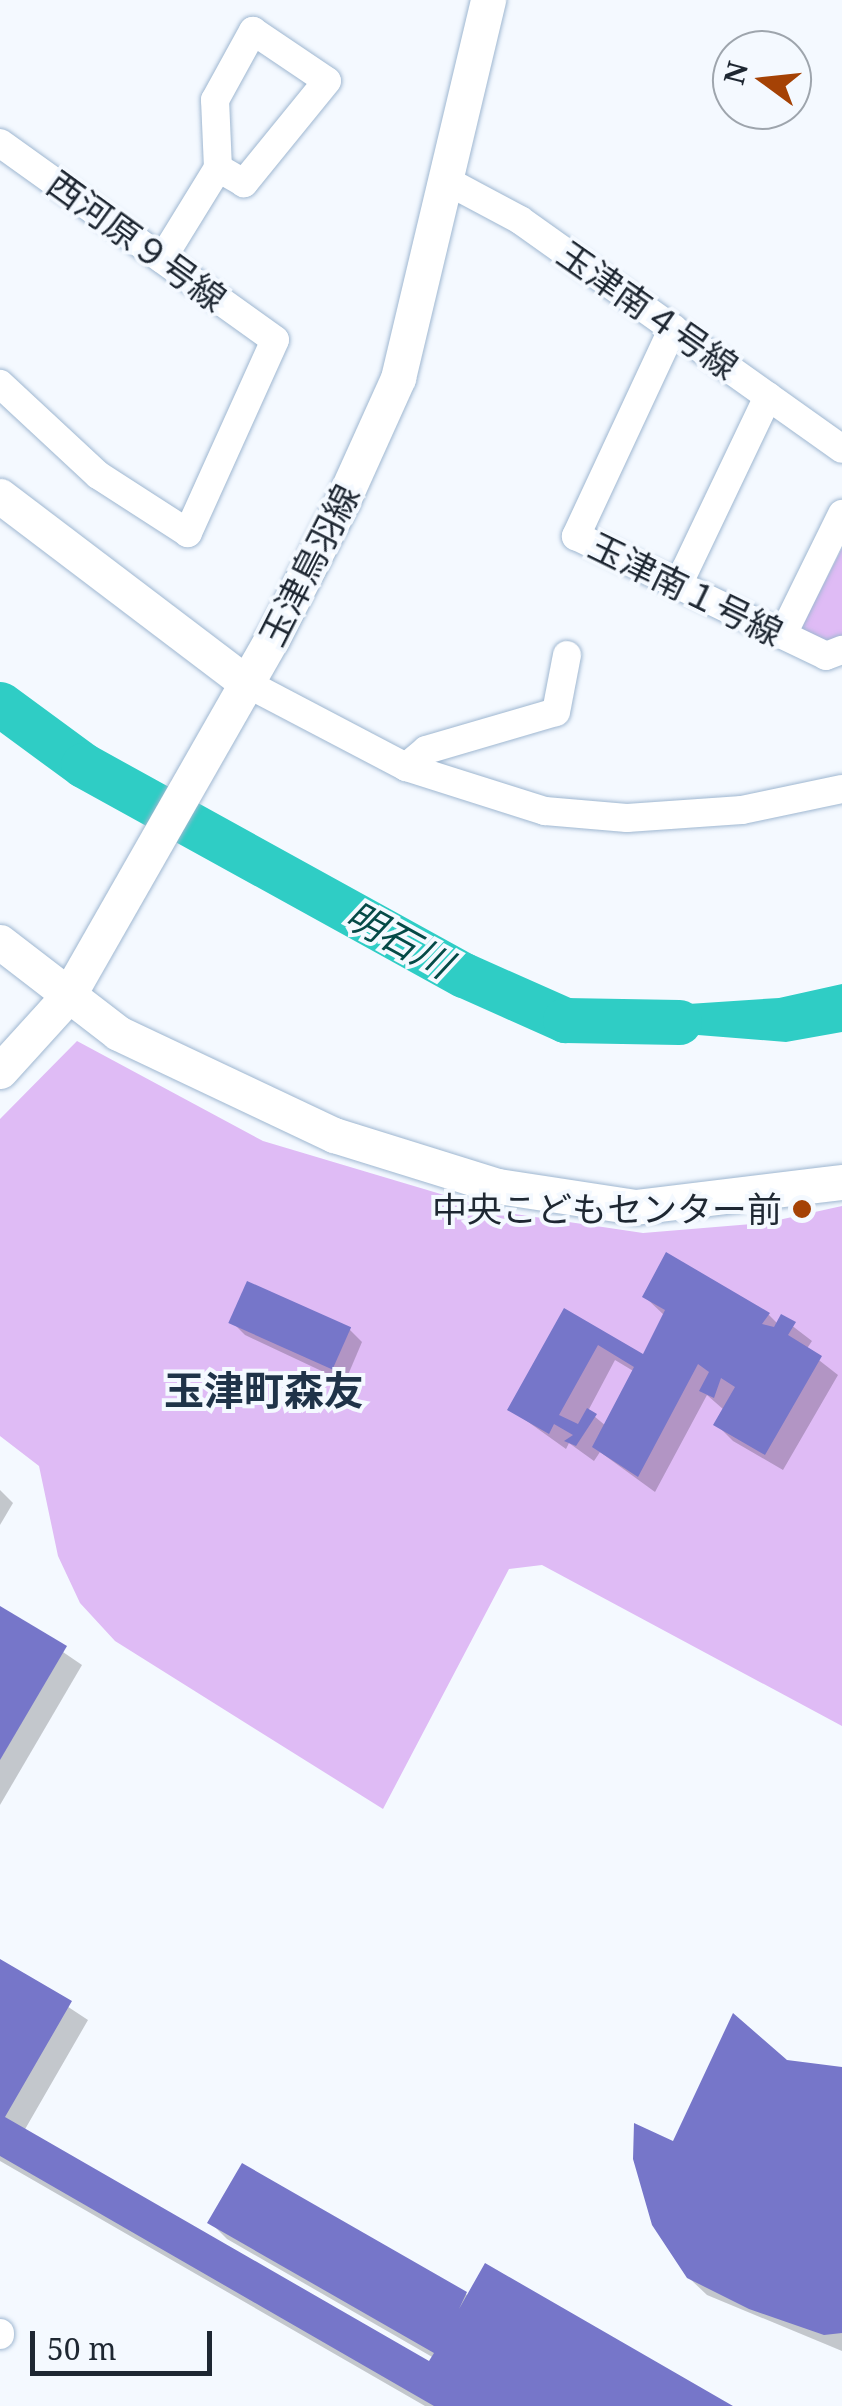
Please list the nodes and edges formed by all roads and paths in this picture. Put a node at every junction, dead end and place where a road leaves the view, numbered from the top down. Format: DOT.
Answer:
graph roads {
  1 [pos="488,0"];
  2 [pos="0,143"];
  3 [pos="218,168"];
  4 [pos="448,181"];
  5 [pos="162,259"];
  6 [pos="673,328"];
  7 [pos="0,384"];
  8 [pos="768,396"];
  9 [pos="842,449"];
  10 [pos="0,496"];
  11 [pos="842,514"];
  12 [pos="679,583"];
  13 [pos="783,634"];
  14 [pos="842,650"];
  15 [pos="567,655"];
  16 [pos="246,683"];
  17 [pos="406,767"];
  18 [pos="842,789"];
  19 [pos="0,942"];
  20 [pos="68,996"];
  21 [pos="0,1071"];
  22 [pos="842,1182"];
  1 -- 4 [label="street, 玉津鳥羽線"];
  2 -- 5 [label="street, 西河原９号線"];
  3 -- 3 [label="street"];
  3 -- 5 [label="street"];
  4 -- 6 [label="street, 玉津南４号線"];
  4 -- 16 [label="street, 玉津鳥羽線"];
  5 -- 7 [label="street, 西河原９号線"];
  6 -- 8 [label="street, 玉津南４号線"];
  6 -- 12 [label="street, 玉津南１号線"];
  8 -- 9 [label="street, 玉津南４号線"];
  8 -- 12 [label="street"];
  10 -- 16 [label="street"];
  11 -- 13 [label="street"];
  12 -- 13 [label="street, 玉津南１号線"];
  13 -- 14 [label="street, 玉津南１号線"];
  15 -- 17 [label="street"];
  16 -- 17 [label="street"];
  16 -- 20 [label="street, 玉津鳥羽線"];
  17 -- 18 [label="street"];
  19 -- 20 [label="street"];
  20 -- 21 [label="street, 玉津鳥羽線"];
  20 -- 22 [label="street"];
}
